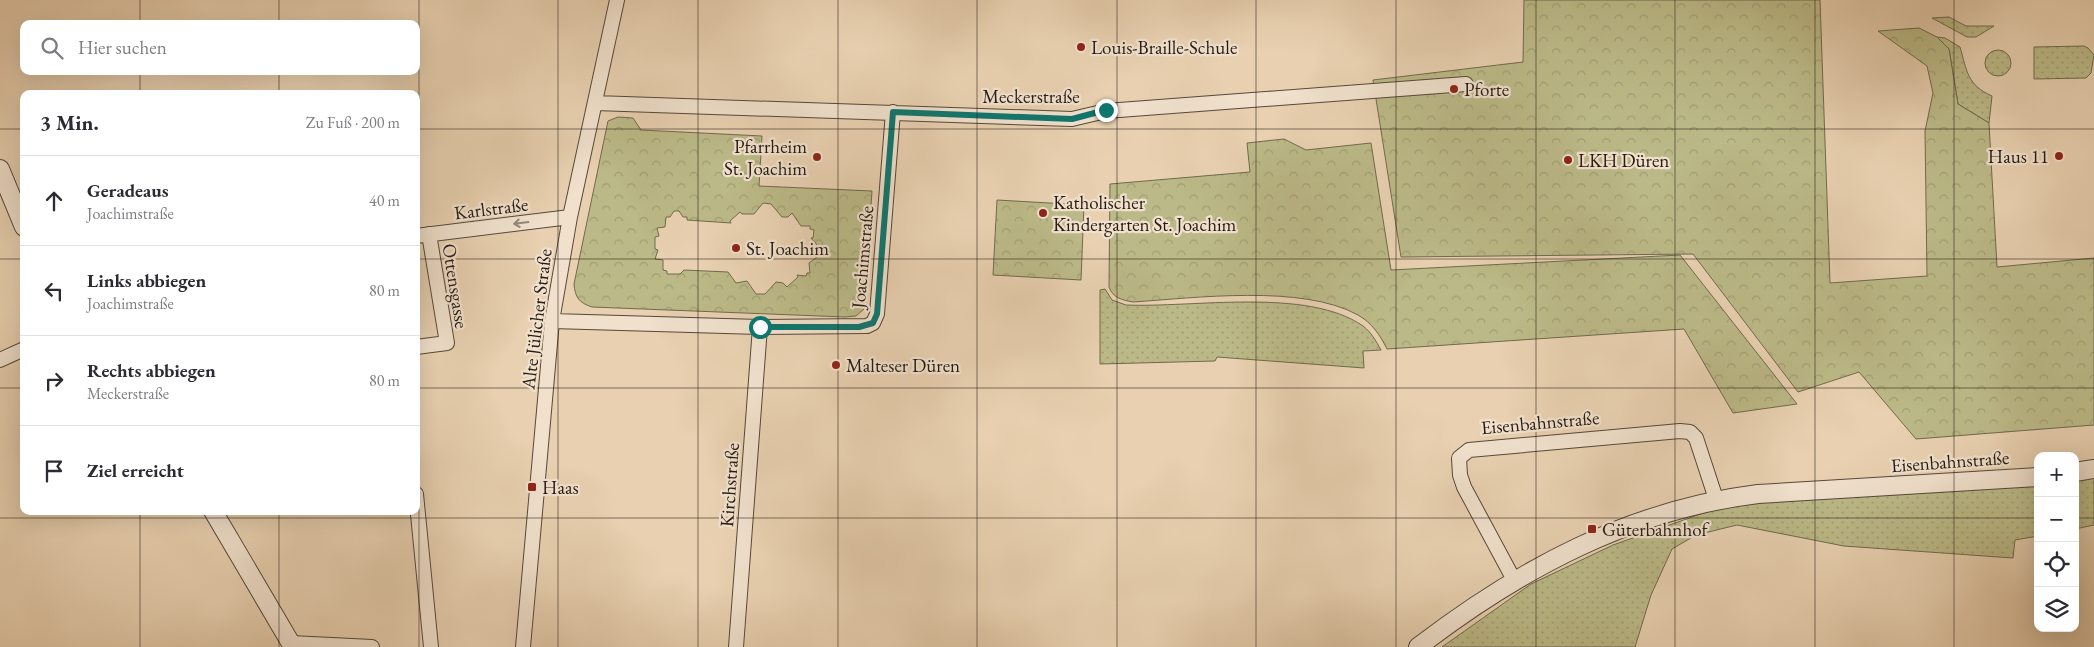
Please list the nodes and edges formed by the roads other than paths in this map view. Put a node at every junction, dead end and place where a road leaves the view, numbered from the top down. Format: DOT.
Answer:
graph roads {
  1 [pos="617,0"];
  2 [pos="1466,84"];
  3 [pos="594,103"];
  4 [pos="893,112"];
  5 [pos="0,169"];
  6 [pos="20,217"];
  7 [pos="570,217"];
  8 [pos="422,235"];
  9 [pos="552,321"];
  10 [pos="760,327"];
  11 [pos="420,346"];
  12 [pos="20,350"];
  13 [pos="4,359"];
  14 [pos="20,360"];
  15 [pos="2094,469"];
  16 [pos="2079,471"];
  17 [pos="2034,477"];
  18 [pos="1716,499"];
  19 [pos="216,515"];
  20 [pos="418,515"];
  21 [pos="1514,580"];
  22 [pos="292,645"];
  23 [pos="372,647"];
  24 [pos="431,647"];
  25 [pos="522,647"];
  26 [pos="736,647"];
  27 [pos="1418,647"];
  1 -- 3 [label="street, Alte Jülicher Straße"];
  2 -- 4 [label="street, Meckerstraße"];
  3 -- 4 [label="street, Meckerstraße"];
  3 -- 7 [label="street, Alte Jülicher Straße"];
  4 -- 10 [label="street, Joachimstraße"];
  5 -- 6 [label="street"];
  7 -- 8 [label="street, Karlstraße, one-way"];
  7 -- 9 [label="street, Alte Jülicher Straße"];
  8 -- 11 [label="street, Ottensgasse"];
  9 -- 10 [label="street, Joachimstraße"];
  9 -- 25 [label="street, Alte Jülicher Straße"];
  10 -- 26 [label="street, Kirchstraße"];
  12 -- 13 [label="street"];
  13 -- 14 [label="street"];
  15 -- 16 [label="street"];
  17 -- 18 [label="street, Eisenbahnstraße"];
  18 -- 21 [label="street, Eisenbahnstraße"];
  18 -- 21 [label="street, Eisenbahnstraße"];
  19 -- 22 [label="street"];
  20 -- 24 [label="street"];
  21 -- 27 [label="street, Eisenbahnstraße"];
  22 -- 23 [label="street"];
}
